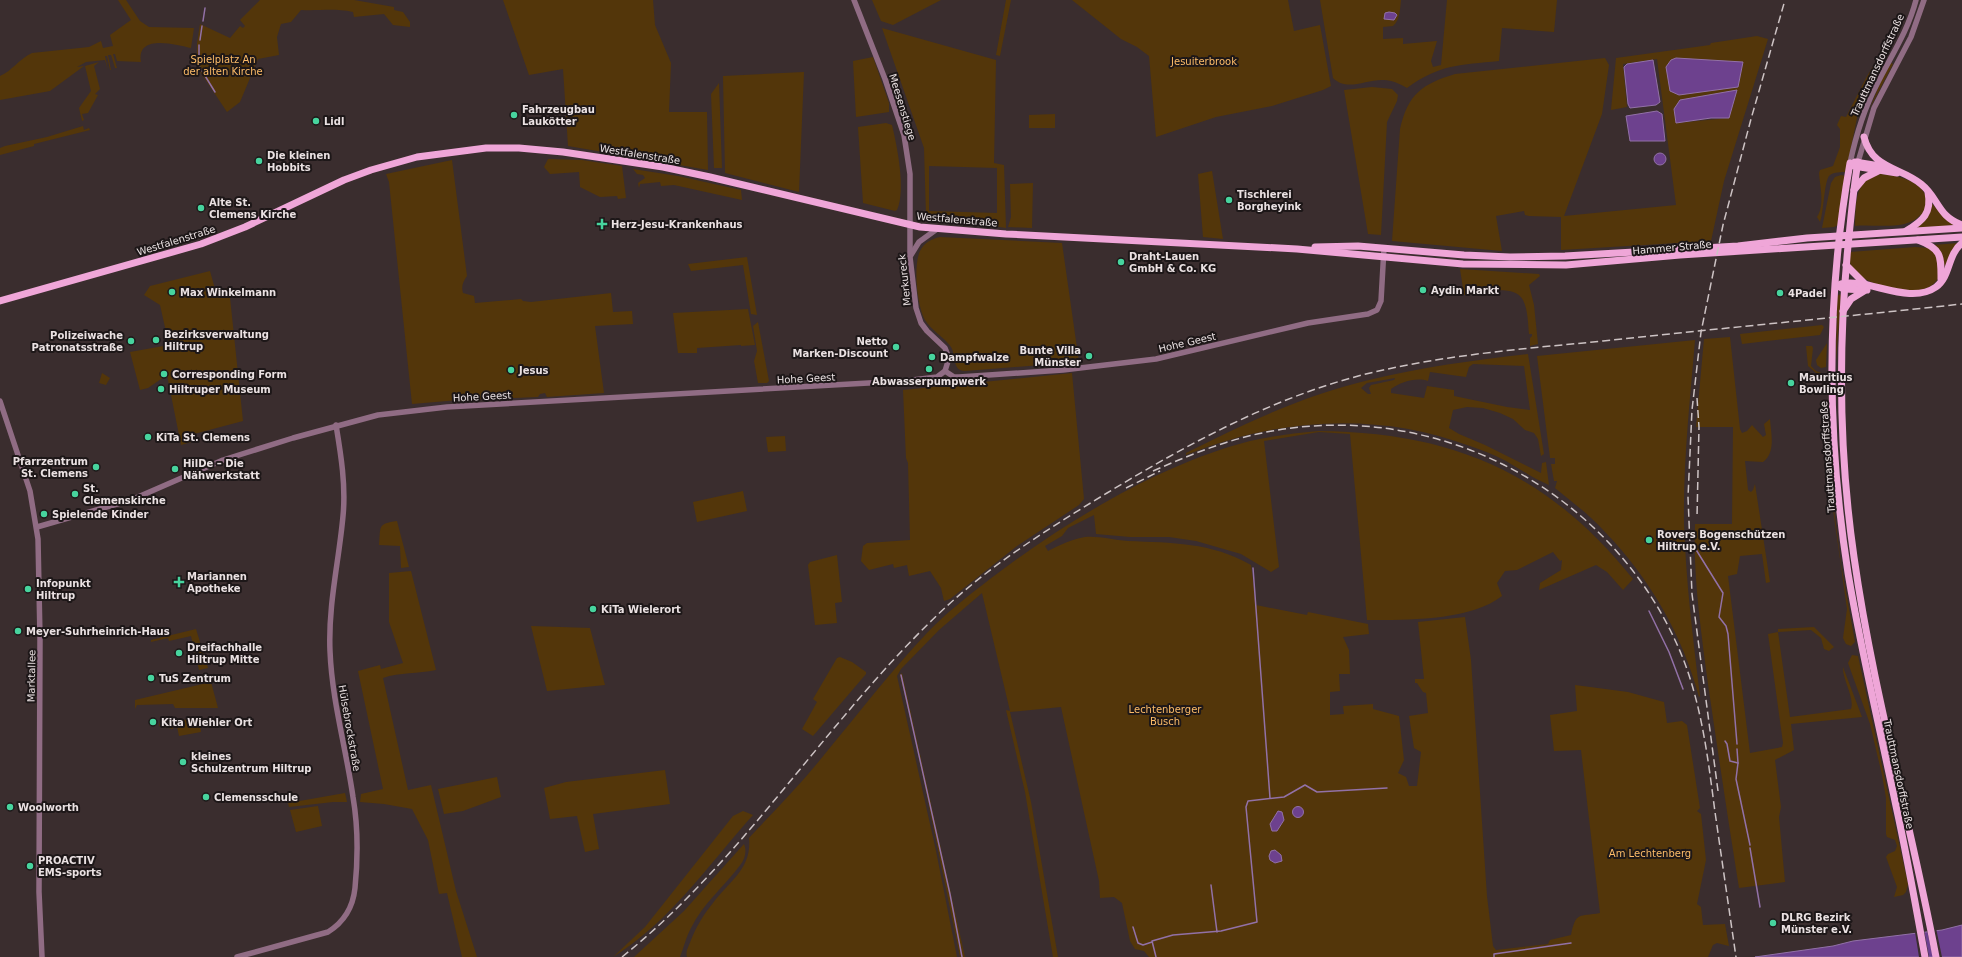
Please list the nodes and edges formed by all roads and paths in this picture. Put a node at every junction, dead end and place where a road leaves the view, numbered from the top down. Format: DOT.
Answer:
graph roads {
  1 [pos="854,0"];
  2 [pos="1916,0"];
  3 [pos="1924,0"];
  4 [pos="1864,137"];
  5 [pos="1850,163"];
  6 [pos="1857,165"];
  7 [pos="1890,168"];
  8 [pos="1878,171"];
  9 [pos="1901,174"];
  10 [pos="1927,190"];
  11 [pos="1853,192"];
  12 [pos="911,225"];
  13 [pos="1962,225"];
  14 [pos="1962,228"];
  15 [pos="937,229"];
  16 [pos="1904,232"];
  17 [pos="1962,236"];
  18 [pos="1916,239"];
  19 [pos="1962,243"];
  20 [pos="1384,248"];
  21 [pos="1297,249"];
  22 [pos="1738,249"];
  23 [pos="1704,251"];
  24 [pos="910,257"];
  25 [pos="1384,257"];
  26 [pos="1846,265"];
  27 [pos="1942,281"];
  28 [pos="1835,285"];
  29 [pos="1844,286"];
  30 [pos="1866,288"];
  31 [pos="0,301"];
  32 [pos="1842,312"];
  33 [pos="946,370"];
  34 [pos="0,401"];
  35 [pos="336,425"];
  36 [pos="37,527"];
  37 [pos="42,957"];
  38 [pos="237,957"];
  39 [pos="1925,957"];
  40 [pos="1936,957"];
  1 -- 12 [label="street, Meesenstiege"];
  2 -- 5 [label="street, Trauttmansdorffstraße"];
  3 -- 4 [label="street, Trauttmansdorffstraße"];
  4 -- 6 [label="street, Trauttmansdorffstraße"];
  4 -- 7 [label="main road"];
  5 -- 6 [label="main road"];
  5 -- 28 [label="main road, Trauttmansdorffstraße"];
  6 -- 7 [label="main road"];
  6 -- 8 [label="main road"];
  6 -- 11 [label="main road, Trauttmansdorffstraße"];
  7 -- 9 [label="main road"];
  8 -- 9 [label="main road"];
  8 -- 11 [label="main road"];
  9 -- 10 [label="main road"];
  10 -- 13 [label="main road"];
  10 -- 16 [label="main road"];
  11 -- 26 [label="main road, Trauttmansdorffstraße"];
  12 -- 15 [label="main road, Westfalenstraße"];
  12 -- 24 [label="street, Merkureck"];
  12 -- 31 [label="main road, Westfalenstraße"];
  14 -- 16 [label="main road, Hammer Straße"];
  15 -- 21 [label="main road, Westfalenstraße"];
  15 -- 24 [label="street"];
  16 -- 22 [label="main road, Hammer Straße"];
  17 -- 18 [label="main road, Hammer Straße"];
  18 -- 22 [label="main road, Hammer Straße"];
  18 -- 27 [label="main road"];
  19 -- 27 [label="main road"];
  20 -- 21 [label="main road, Westfalenstraße"];
  20 -- 23 [label="main road, Hammer Straße"];
  20 -- 25 [label="street, Hohe Geest"];
  21 -- 25 [label="main road, Westfalenstraße"];
  22 -- 23 [label="main road, Hammer Straße"];
  23 -- 25 [label="main road, Hammer Straße"];
  24 -- 33 [label="street, Merkureck"];
  25 -- 33 [label="street, Hohe Geest"];
  26 -- 29 [label="main road, Trauttmansdorffstraße"];
  26 -- 30 [label="main road"];
  27 -- 30 [label="main road"];
  28 -- 29 [label="main road"];
  28 -- 39 [label="main road, Trauttmansdorffstraße"];
  29 -- 30 [label="main road"];
  29 -- 32 [label="main road, Trauttmansdorffstraße"];
  30 -- 32 [label="main road"];
  32 -- 40 [label="main road, Trauttmansdorffstraße"];
  33 -- 35 [label="street, Hohe Geest"];
  34 -- 36 [label="street, Marktallee"];
  35 -- 36 [label="street, Hohe Geest"];
  35 -- 38 [label="street, Hülsebrockstraße"];
  36 -- 37 [label="street, Marktallee"];
}
